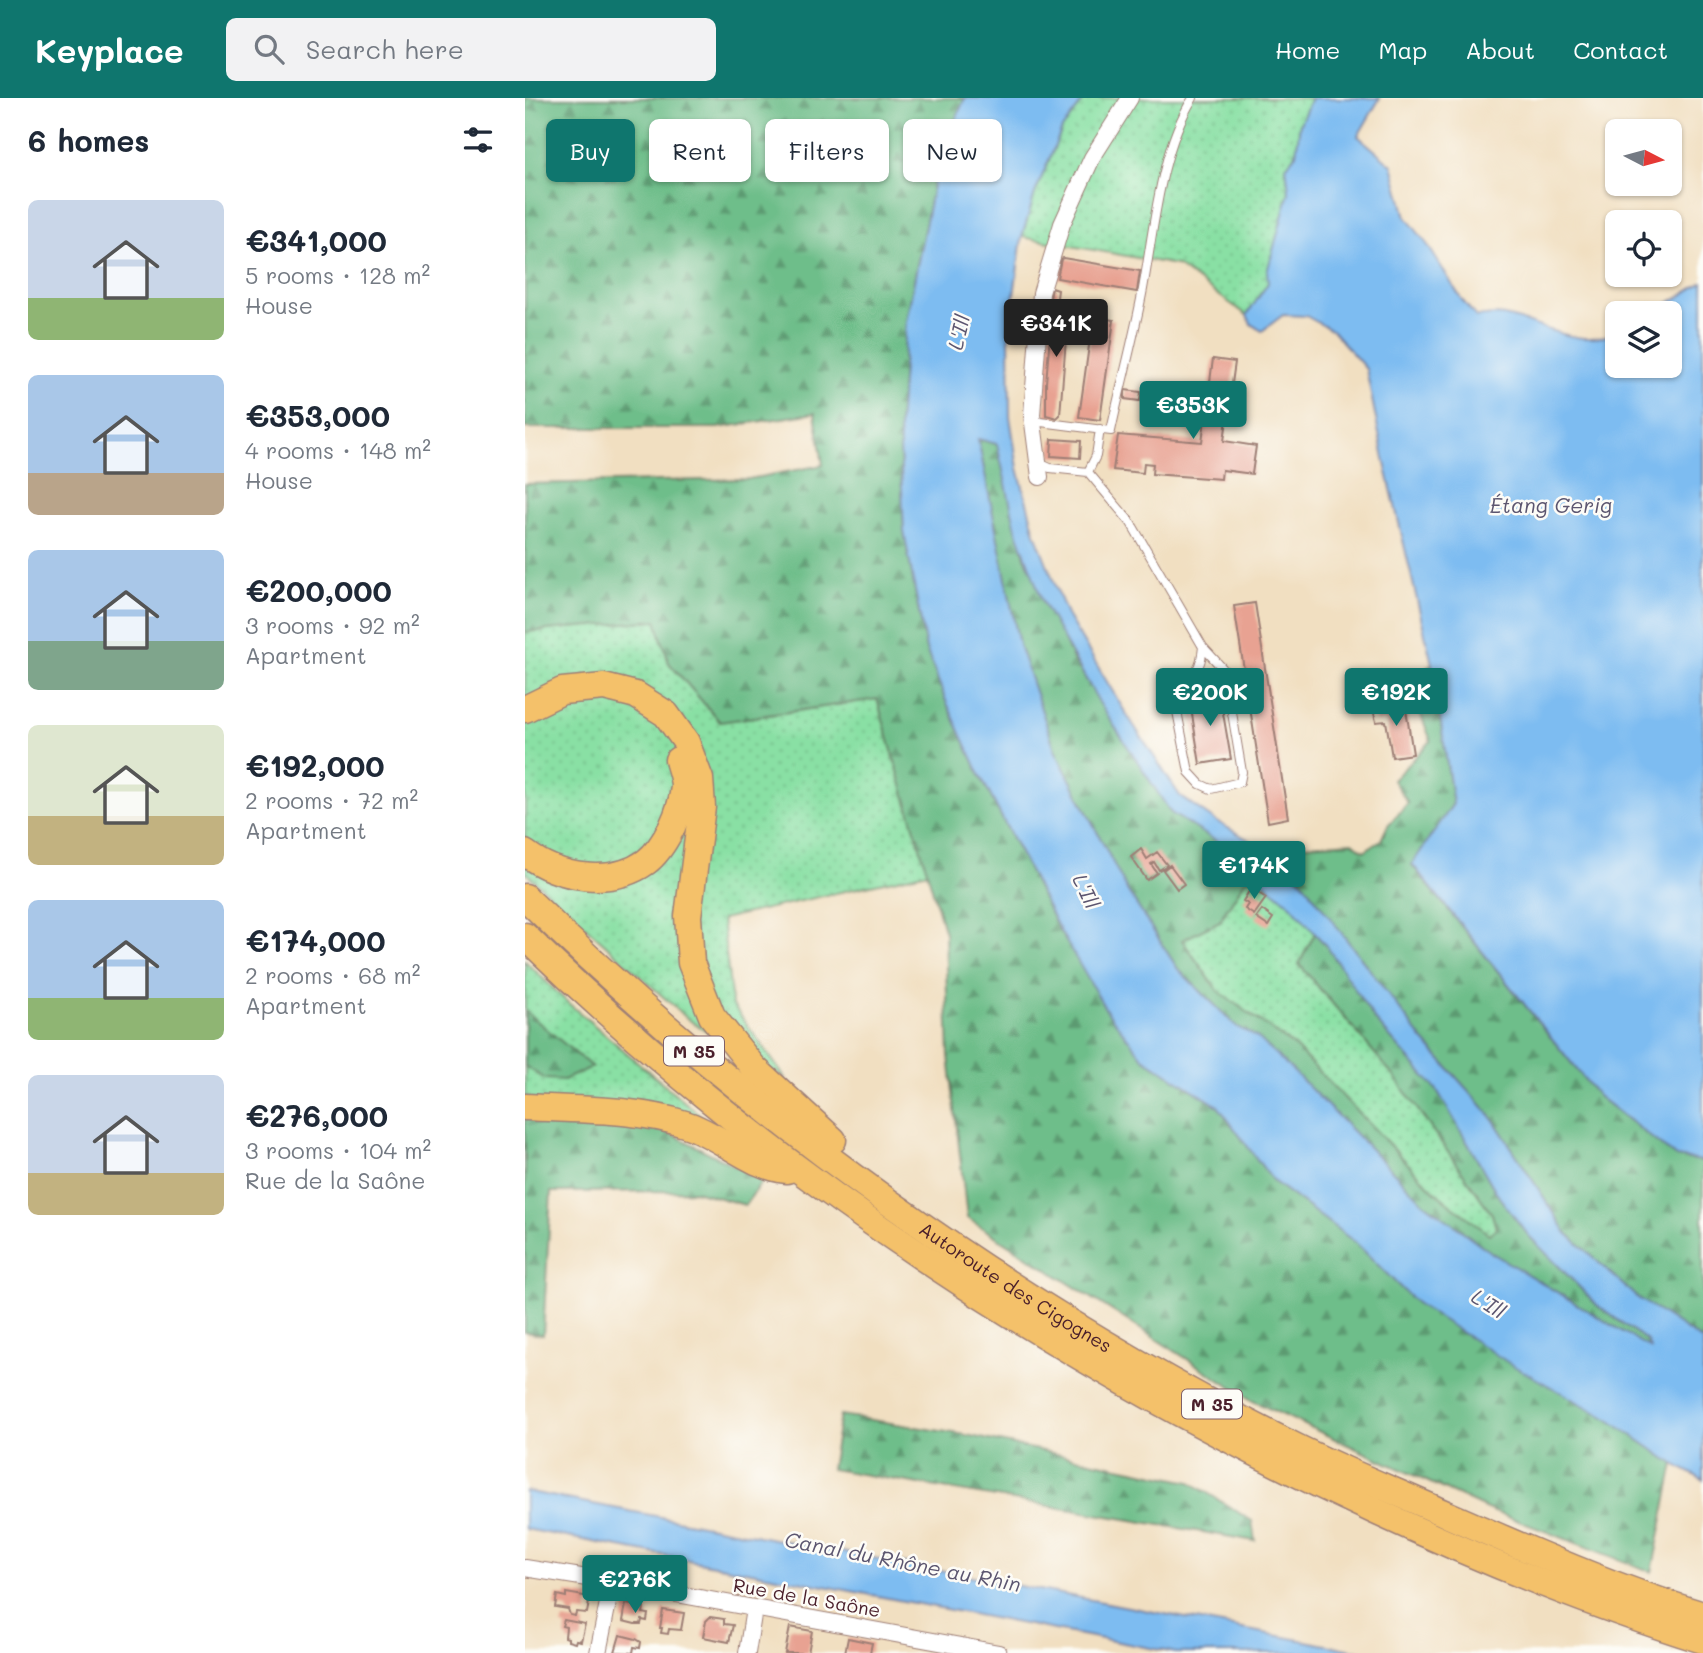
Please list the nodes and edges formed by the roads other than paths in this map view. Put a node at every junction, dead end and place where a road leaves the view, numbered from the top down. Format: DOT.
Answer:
graph roads {
  1 [pos="1130,98"];
  2 [pos="1193,98"];
  3 [pos="1033,422"];
  4 [pos="1100,429"];
  5 [pos="1039,469"];
  6 [pos="1088,472"];
  7 [pos="1203,647"];
  8 [pos="525,709"];
  9 [pos="525,725"];
  10 [pos="525,853"];
  11 [pos="525,897"];
  12 [pos="525,936"];
  13 [pos="525,1107"];
  14 [pos="804,1172"];
  15 [pos="875,1192"];
  16 [pos="525,1568"];
  17 [pos="612,1582"];
  18 [pos="754,1609"];
  19 [pos="1703,1615"];
  20 [pos="1703,1640"];
  21 [pos="960,1649"];
  22 [pos="598,1653"];
  23 [pos="747,1653"];
  24 [pos="999,1653"];
  1 -- 3 [label="street"];
  2 -- 4 [label="lane"];
  3 -- 4 [label="lane"];
  3 -- 5 [label="street"];
  4 -- 6 [label="lane"];
  5 -- 6 [label="lane"];
  6 -- 7 [label="lane"];
  7 -- 7 [label="lane"];
  8 -- 15 [label="highway"];
  9 -- 10 [label="highway"];
  11 -- 15 [label="highway, Autoroute des Cigognes / M 35"];
  12 -- 14 [label="highway, Autoroute des Cigognes / M 35"];
  13 -- 14 [label="highway"];
  14 -- 20 [label="highway, Autoroute des Cigognes / M 35"];
  15 -- 19 [label="highway, Autoroute des Cigognes / M 35"];
  16 -- 17 [label="street, Rue de la Saône"];
  17 -- 18 [label="street, Rue de la Saône"];
  17 -- 22 [label="street"];
  18 -- 21 [label="street, Rue de la Saône"];
  18 -- 23 [label="street"];
  21 -- 24 [label="street, Rue de la Saône"];
}
